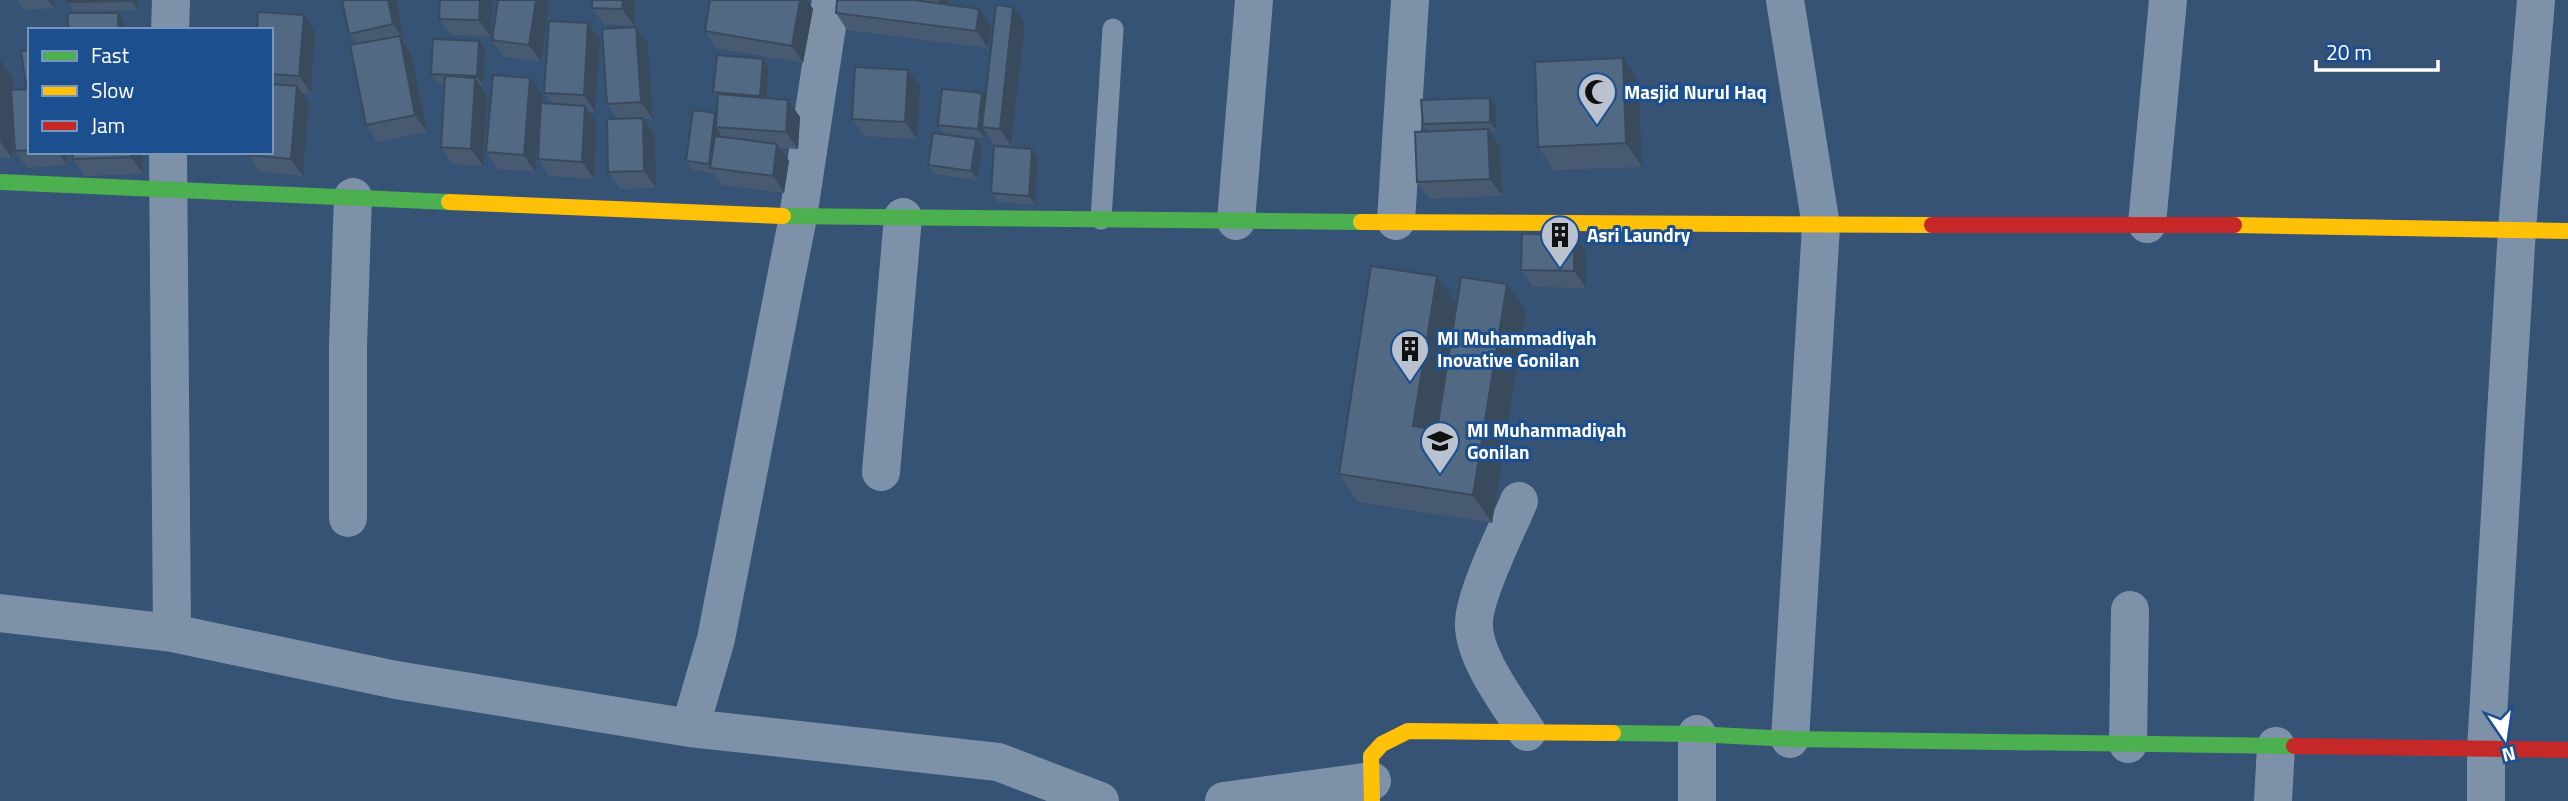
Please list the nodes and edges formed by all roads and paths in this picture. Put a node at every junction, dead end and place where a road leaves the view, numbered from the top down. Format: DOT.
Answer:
graph roads {
  1 [pos="171,0"];
  2 [pos="831,0"];
  3 [pos="1254,0"];
  4 [pos="1410,0"];
  5 [pos="1785,0"];
  6 [pos="2168,0"];
  7 [pos="2536,0"];
  8 [pos="170,28"];
  9 [pos="1113,29"];
  10 [pos="167,171"];
  11 [pos="0,182"];
  12 [pos="353,197"];
  13 [pos="798,216"];
  14 [pos="903,217"];
  15 [pos="1101,219"];
  16 [pos="1236,220"];
  17 [pos="1396,221"];
  18 [pos="2147,224"];
  19 [pos="1821,226"];
  20 [pos="2517,229"];
  21 [pos="2568,230"];
  22 [pos="881,472"];
  23 [pos="1519,501"];
  24 [pos="348,518"];
  25 [pos="2130,610"];
  26 [pos="0,613"];
  27 [pos="172,633"];
  28 [pos="690,728"];
  29 [pos="1527,732"];
  30 [pos="1697,734"];
  31 [pos="1790,739"];
  32 [pos="2128,744"];
  33 [pos="2276,746"];
  34 [pos="2486,749"];
  35 [pos="2568,750"];
  36 [pos="1361,789"];
  37 [pos="1100,801"];
  38 [pos="1224,801"];
  39 [pos="1698,801"];
  40 [pos="2273,801"];
  41 [pos="2486,801"];
  1 -- 8 [label="street"];
  2 -- 13 [label="street"];
  3 -- 16 [label="street"];
  4 -- 17 [label="street"];
  5 -- 19 [label="street"];
  6 -- 18 [label="street"];
  7 -- 20 [label="street"];
  9 -- 15 [label="lane"];
  10 -- 11 [label="street"];
  10 -- 12 [label="street"];
  10 -- 27 [label="street"];
  12 -- 13 [label="street"];
  12 -- 24 [label="street"];
  13 -- 14 [label="street"];
  13 -- 28 [label="street"];
  14 -- 15 [label="street"];
  14 -- 22 [label="street"];
  15 -- 16 [label="street"];
  16 -- 17 [label="street"];
  17 -- 19 [label="street"];
  18 -- 19 [label="street"];
  18 -- 20 [label="street"];
  19 -- 31 [label="street"];
  20 -- 21 [label="street"];
  20 -- 34 [label="street"];
  23 -- 29 [label="street"];
  25 -- 32 [label="street"];
  26 -- 27 [label="street"];
  27 -- 28 [label="street"];
  28 -- 37 [label="street"];
  29 -- 30 [label="street"];
  29 -- 36 [label="street"];
  30 -- 31 [label="street"];
  30 -- 39 [label="street"];
  31 -- 32 [label="street"];
  32 -- 33 [label="street"];
  33 -- 34 [label="street"];
  33 -- 40 [label="street"];
  34 -- 35 [label="street"];
  34 -- 41 [label="street"];
  36 -- 38 [label="street"];
}
